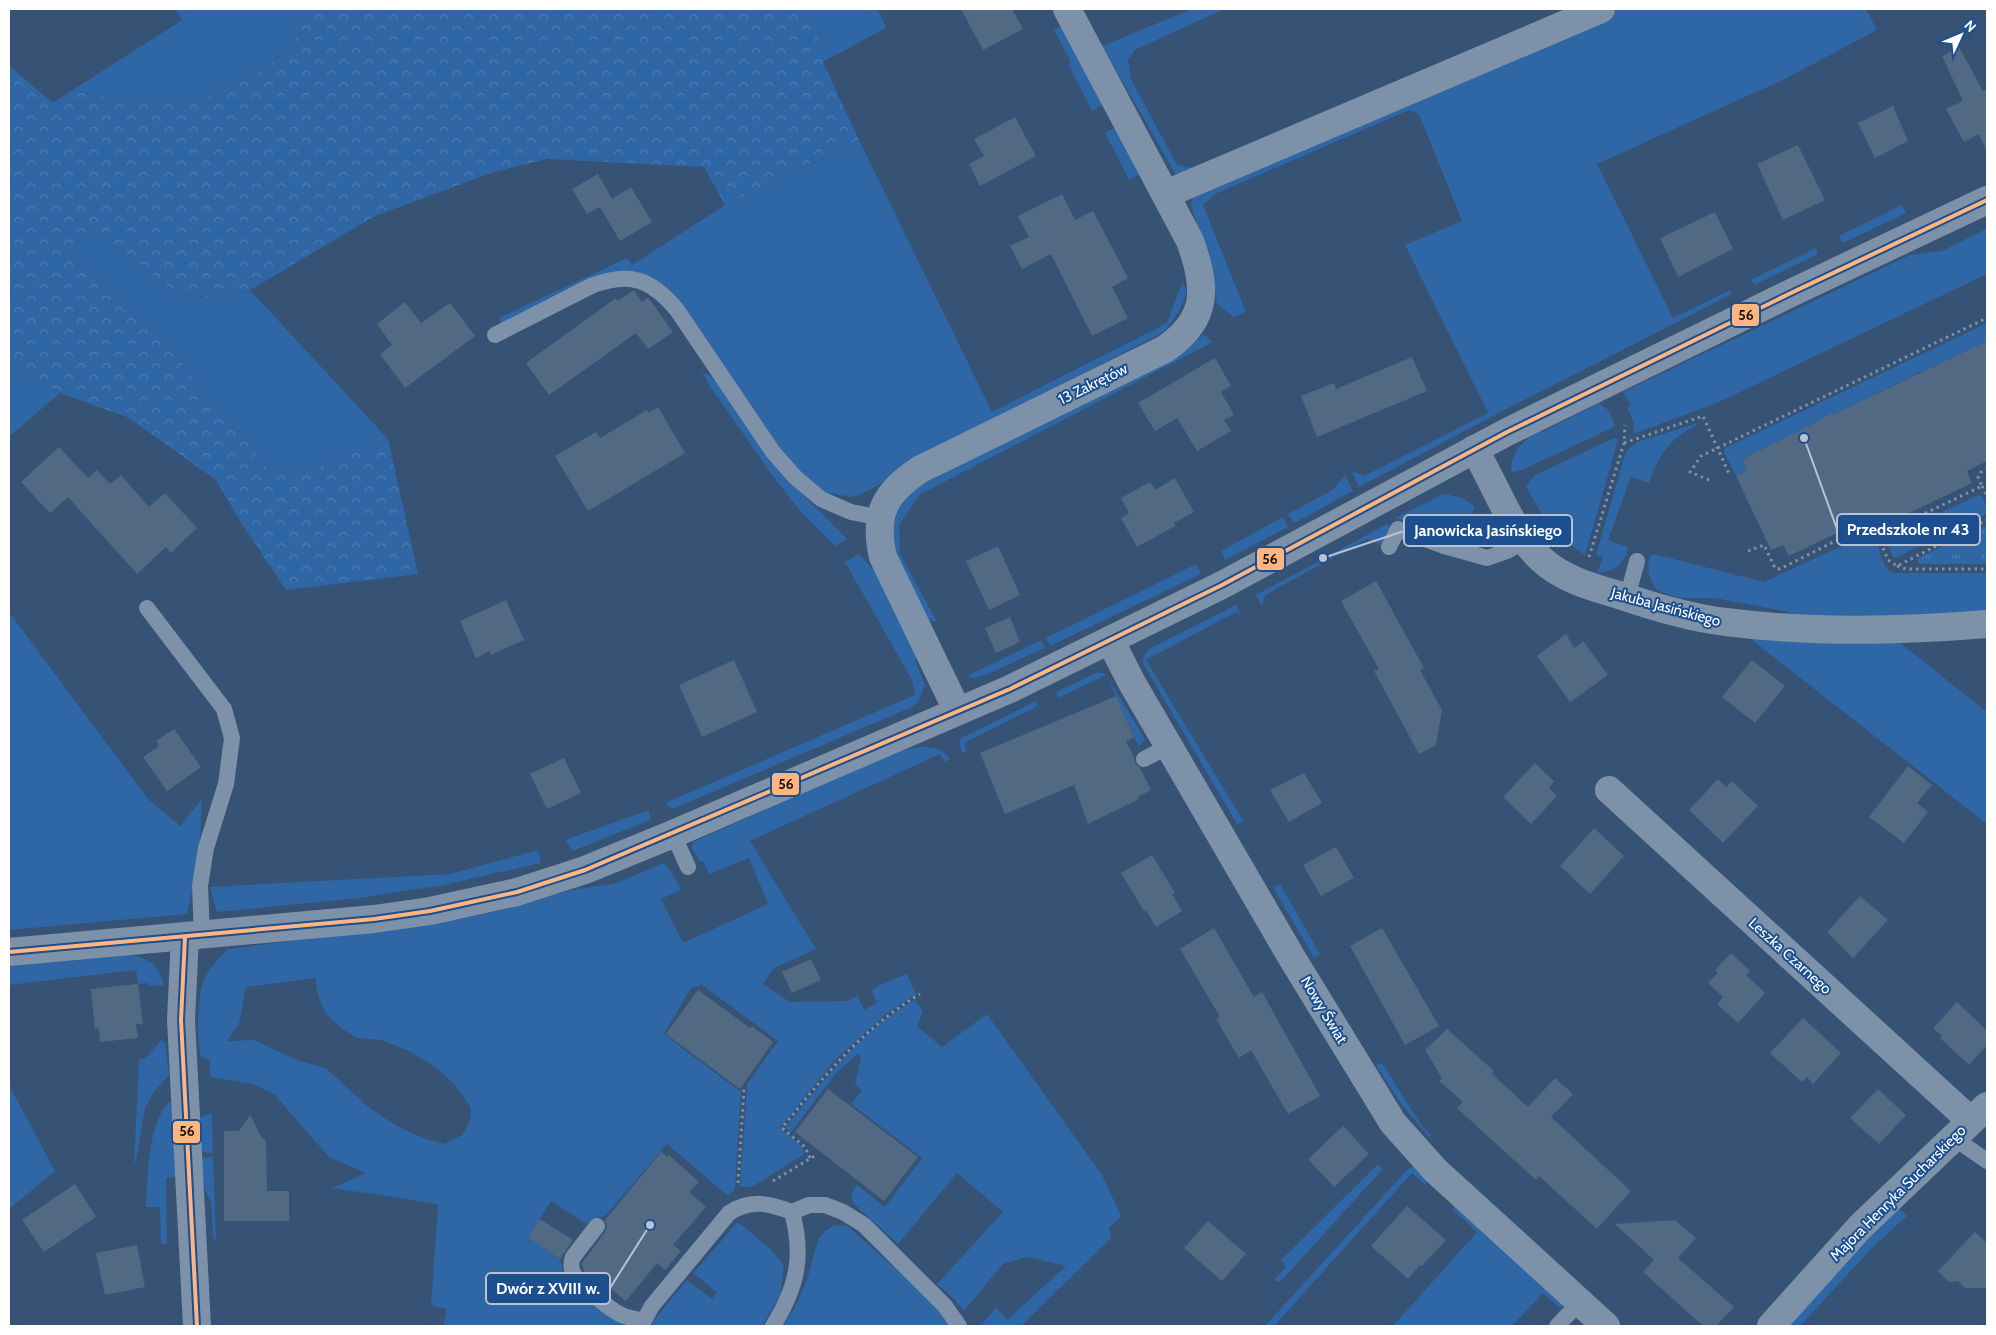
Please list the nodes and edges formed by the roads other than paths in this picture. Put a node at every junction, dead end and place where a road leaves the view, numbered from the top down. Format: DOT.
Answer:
graph roads {
  1 [pos="1067,9"];
  2 [pos="1601,9"];
  3 [pos="1166,194"];
  4 [pos="1987,200"];
  5 [pos="495,335"];
  6 [pos="1474,449"];
  7 [pos="880,518"];
  8 [pos="1526,540"];
  9 [pos="1389,548"];
  10 [pos="1637,561"];
  11 [pos="1627,598"];
  12 [pos="147,608"];
  13 [pos="1987,624"];
  14 [pos="1110,640"];
  15 [pos="957,710"];
  16 [pos="1169,746"];
  17 [pos="1144,759"];
  18 [pos="1609,790"];
  19 [pos="673,834"];
  20 [pos="688,867"];
  21 [pos="194,936"];
  22 [pos="9,952"];
  23 [pos="1971,1122"];
  24 [pos="1987,1161"];
  25 [pos="792,1212"];
  26 [pos="597,1226"];
  27 [pos="1580,1302"];
  28 [pos="642,1324"];
  29 [pos="197,1326"];
  30 [pos="773,1326"];
  31 [pos="959,1326"];
  32 [pos="1557,1326"];
  33 [pos="1606,1326"];
  34 [pos="1771,1326"];
  1 -- 3 [label="street, 13 Zakrętów"];
  2 -- 3 [label="street"];
  3 -- 7 [label="street, 13 Zakrętów"];
  4 -- 6 [label="street"];
  5 -- 7 [label="lane"];
  6 -- 8 [label="street, Jakuba Jasińskiego"];
  6 -- 14 [label="street"];
  7 -- 15 [label="street, 13 Zakrętów"];
  8 -- 9 [label="lane"];
  8 -- 11 [label="street, Jakuba Jasińskiego"];
  10 -- 11 [label="lane"];
  11 -- 13 [label="street, Jakuba Jasińskiego"];
  12 -- 21 [label="lane"];
  14 -- 15 [label="street"];
  14 -- 16 [label="street, Nowy Świat"];
  15 -- 19 [label="street"];
  16 -- 17 [label="lane"];
  16 -- 27 [label="street, Nowy Świat"];
  18 -- 23 [label="street, Leszka Czarnego"];
  19 -- 20 [label="lane"];
  19 -- 21 [label="street"];
  21 -- 22 [label="street"];
  21 -- 29 [label="street"];
  23 -- 24 [label="lane"];
  23 -- 34 [label="street, Majora Henryka Sucharskiego"];
  25 -- 28 [label="lane"];
  25 -- 30 [label="lane"];
  25 -- 31 [label="lane"];
  26 -- 28 [label="lane"];
  27 -- 32 [label="lane"];
  27 -- 33 [label="street, Nowy Świat"];
}
